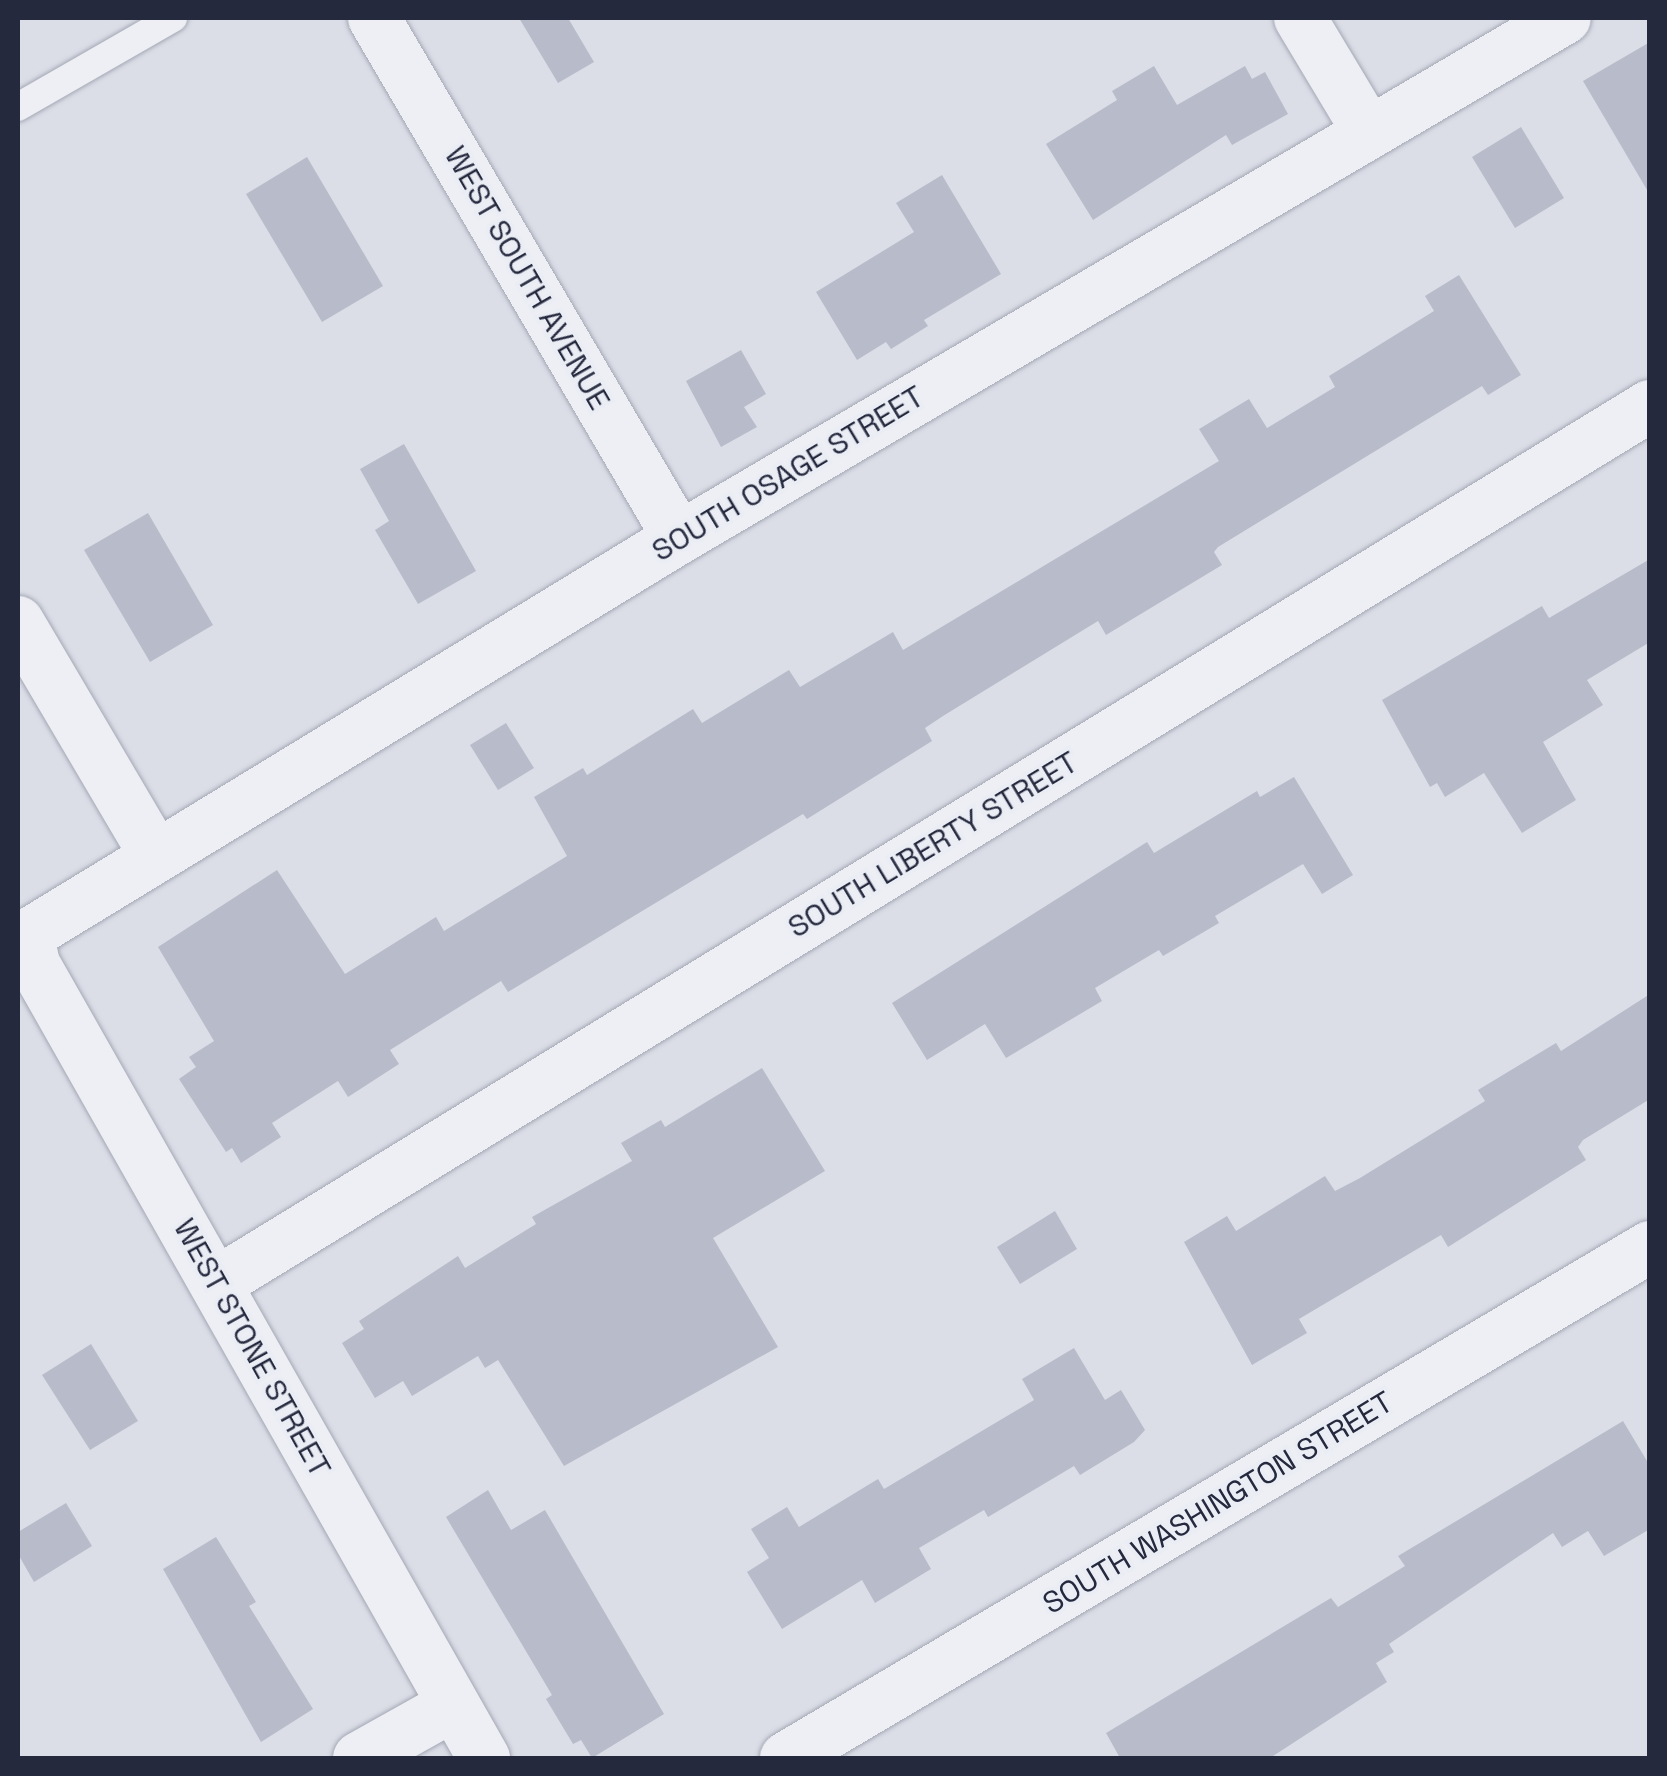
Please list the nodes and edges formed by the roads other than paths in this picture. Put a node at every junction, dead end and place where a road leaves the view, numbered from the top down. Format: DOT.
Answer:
graph roads {
  1 [pos="173,18"];
  2 [pos="374,18"];
  3 [pos="1300,18"];
  4 [pos="1565,18"];
  5 [pos="18,107"];
  6 [pos="1369,133"];
  7 [pos="1650,406"];
  8 [pos="679,538"];
  9 [pos="18,622"];
  10 [pos="155,855"];
  11 [pos="23,937"];
  12 [pos="1650,1247"];
  13 [pos="217,1284"];
  14 [pos="452,1706"];
  15 [pos="359,1758"];
  16 [pos="484,1758"];
  17 [pos="786,1758"];
  1 -- 5 [label="lane"];
  2 -- 8 [label="street, WEST SOUTH AVENUE"];
  3 -- 6 [label="street"];
  4 -- 6 [label="street, SOUTH OSAGE STREET"];
  6 -- 8 [label="street, SOUTH OSAGE STREET"];
  7 -- 13 [label="street, SOUTH LIBERTY STREET"];
  8 -- 10 [label="street, SOUTH OSAGE STREET"];
  9 -- 10 [label="street"];
  10 -- 11 [label="street, SOUTH OSAGE STREET"];
  11 -- 13 [label="street, WEST STONE STREET"];
  12 -- 17 [label="street, SOUTH WASHINGTON STREET"];
  13 -- 14 [label="street, WEST STONE STREET"];
  14 -- 15 [label="street"];
  14 -- 16 [label="street, WEST STONE STREET"];
}
